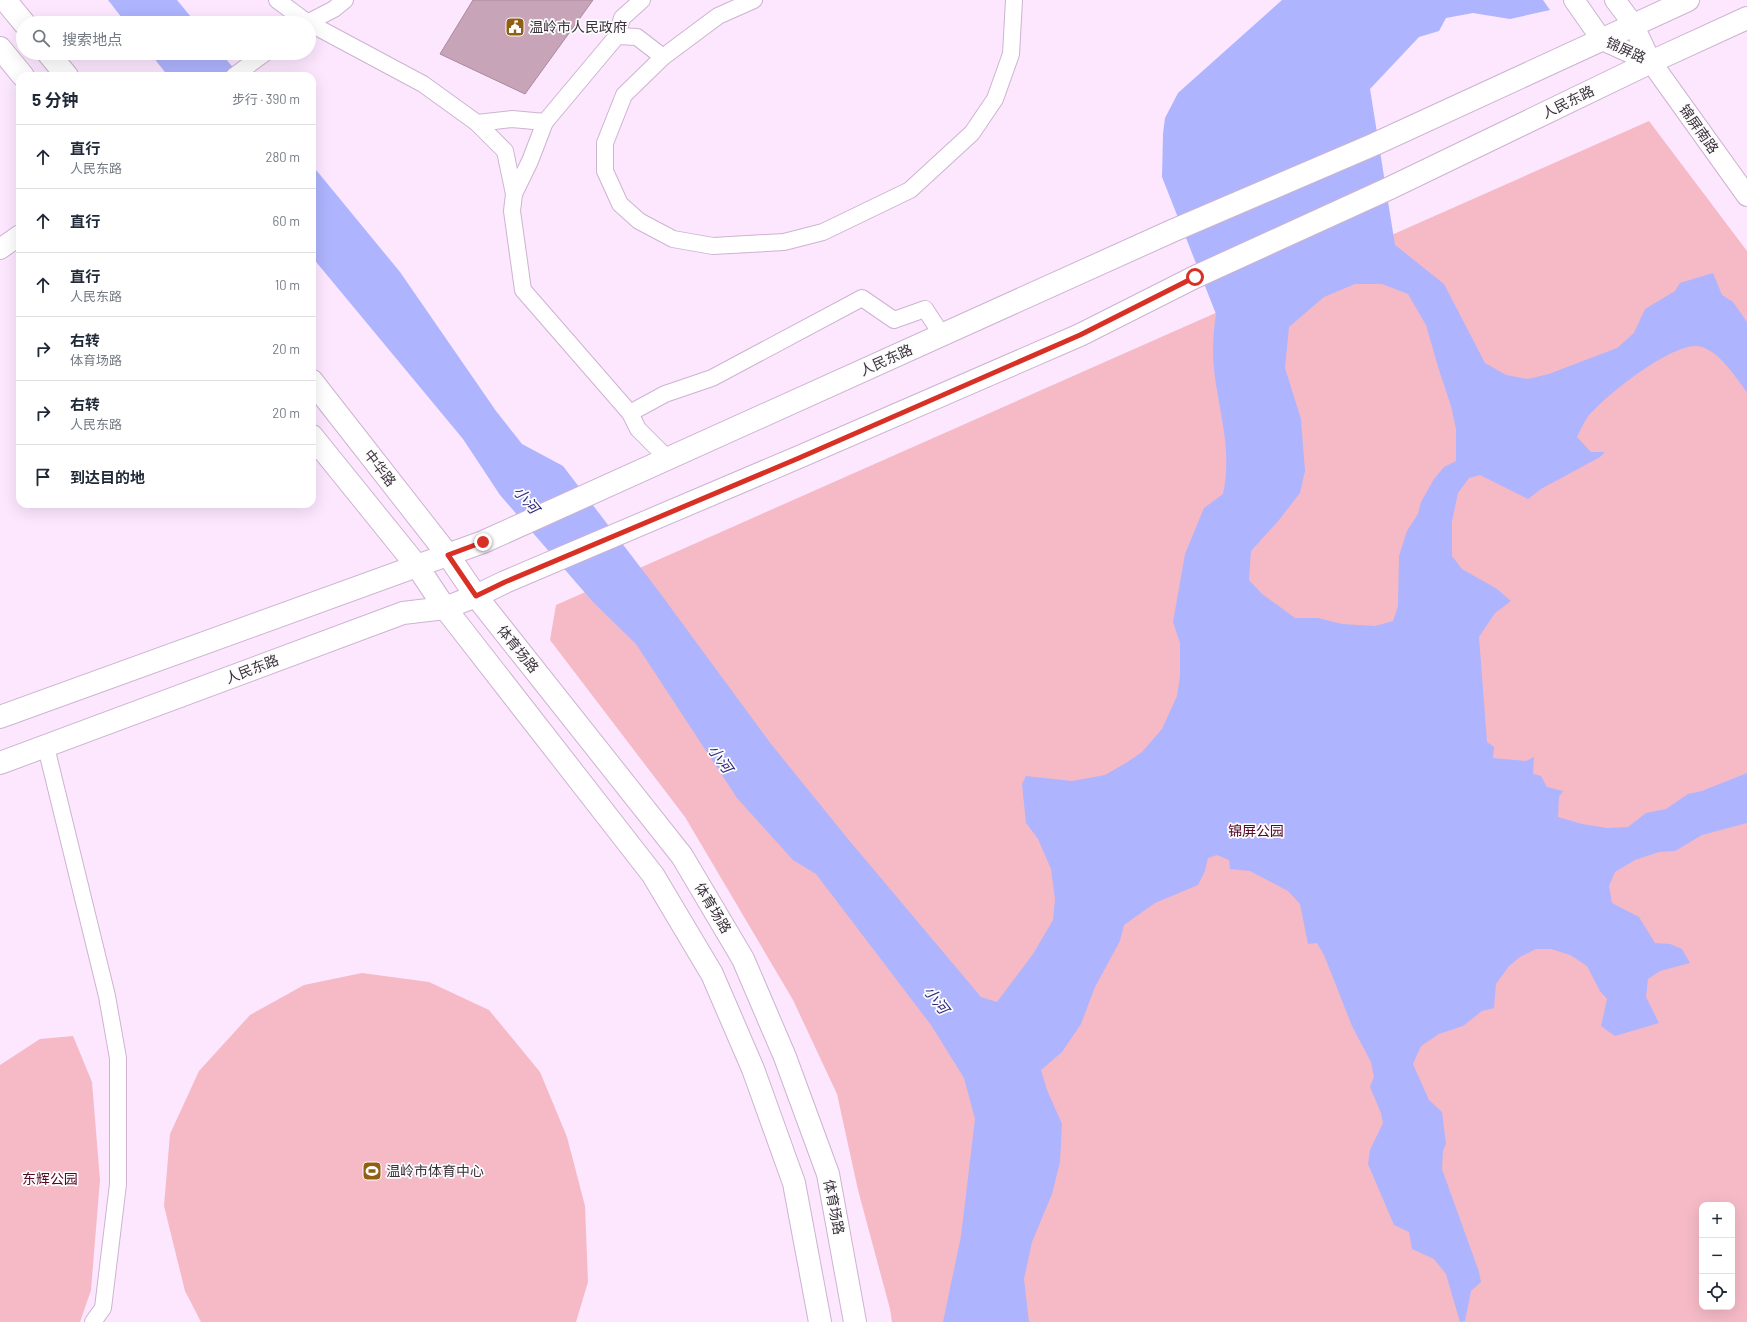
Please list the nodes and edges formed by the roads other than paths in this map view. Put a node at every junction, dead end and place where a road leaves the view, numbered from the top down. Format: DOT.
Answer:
graph roads {
  1 [pos="5,0"];
  2 [pos="277,0"];
  3 [pos="345,0"];
  4 [pos="642,0"];
  5 [pos="754,0"];
  6 [pos="1014,0"];
  7 [pos="1574,0"];
  8 [pos="1614,0"];
  9 [pos="1688,0"];
  10 [pos="18,16"];
  11 [pos="299,16"];
  12 [pos="1747,18"];
  13 [pos="316,19"];
  14 [pos="1633,24"];
  15 [pos="316,27"];
  16 [pos="617,36"];
  17 [pos="1602,40"];
  18 [pos="0,48"];
  19 [pos="663,57"];
  20 [pos="54,60"];
  21 [pos="256,60"];
  22 [pos="1651,62"];
  23 [pos="20,72"];
  24 [pos="64,72"];
  25 [pos="239,72"];
  26 [pos="545,122"];
  27 [pos="477,124"];
  28 [pos="514,194"];
  29 [pos="1747,196"];
  30 [pos="16,238"];
  31 [pos="0,249"];
  32 [pos="942,335"];
  33 [pos="316,385"];
  34 [pos="630,413"];
  35 [pos="316,441"];
  36 [pos="667,458"];
  37 [pos="448,555"];
  38 [pos="417,566"];
  39 [pos="476,596"];
  40 [pos="445,608"];
  41 [pos="0,717"];
  42 [pos="46,747"];
  43 [pos="0,763"];
  44 [pos="93,1322"];
  45 [pos="820,1322"];
  46 [pos="855,1322"];
  1 -- 10 [label="main road"];
  2 -- 11 [label="street"];
  3 -- 13 [label="street"];
  4 -- 16 [label="street"];
  5 -- 19 [label="street"];
  6 -- 19 [label="street"];
  7 -- 17 [label="street, 锦屏路"];
  8 -- 14 [label="street, 锦屏路"];
  9 -- 14 [label="main road"];
  12 -- 22 [label="main road, 人民东路"];
  14 -- 17 [label="main road"];
  14 -- 22 [label="street, 锦屏路"];
  15 -- 27 [label="street"];
  16 -- 19 [label="street"];
  16 -- 26 [label="street"];
  17 -- 22 [label="street, 锦屏路"];
  17 -- 32 [label="main road, 人民东路"];
  18 -- 23 [label="main road"];
  20 -- 24 [label="main road"];
  21 -- 25 [label="street"];
  22 -- 29 [label="street, 锦屏南路"];
  22 -- 39 [label="main road, 人民东路"];
  26 -- 27 [label="street"];
  26 -- 28 [label="street"];
  27 -- 28 [label="street"];
  28 -- 34 [label="street"];
  30 -- 31 [label="street"];
  32 -- 34 [label="street"];
  32 -- 36 [label="main road, 人民东路"];
  33 -- 37 [label="main road, 中华路"];
  34 -- 36 [label="street"];
  35 -- 38 [label="main road"];
  36 -- 37 [label="main road, 人民东路"];
  37 -- 38 [label="main road"];
  37 -- 39 [label="main road, 体育场路"];
  38 -- 40 [label="main road"];
  38 -- 41 [label="main road"];
  39 -- 40 [label="main road, 人民东路"];
  39 -- 46 [label="main road, 体育场路"];
  40 -- 42 [label="main road, 人民东路"];
  40 -- 45 [label="main road"];
  42 -- 43 [label="main road, 人民东路"];
  42 -- 44 [label="street"];
}
